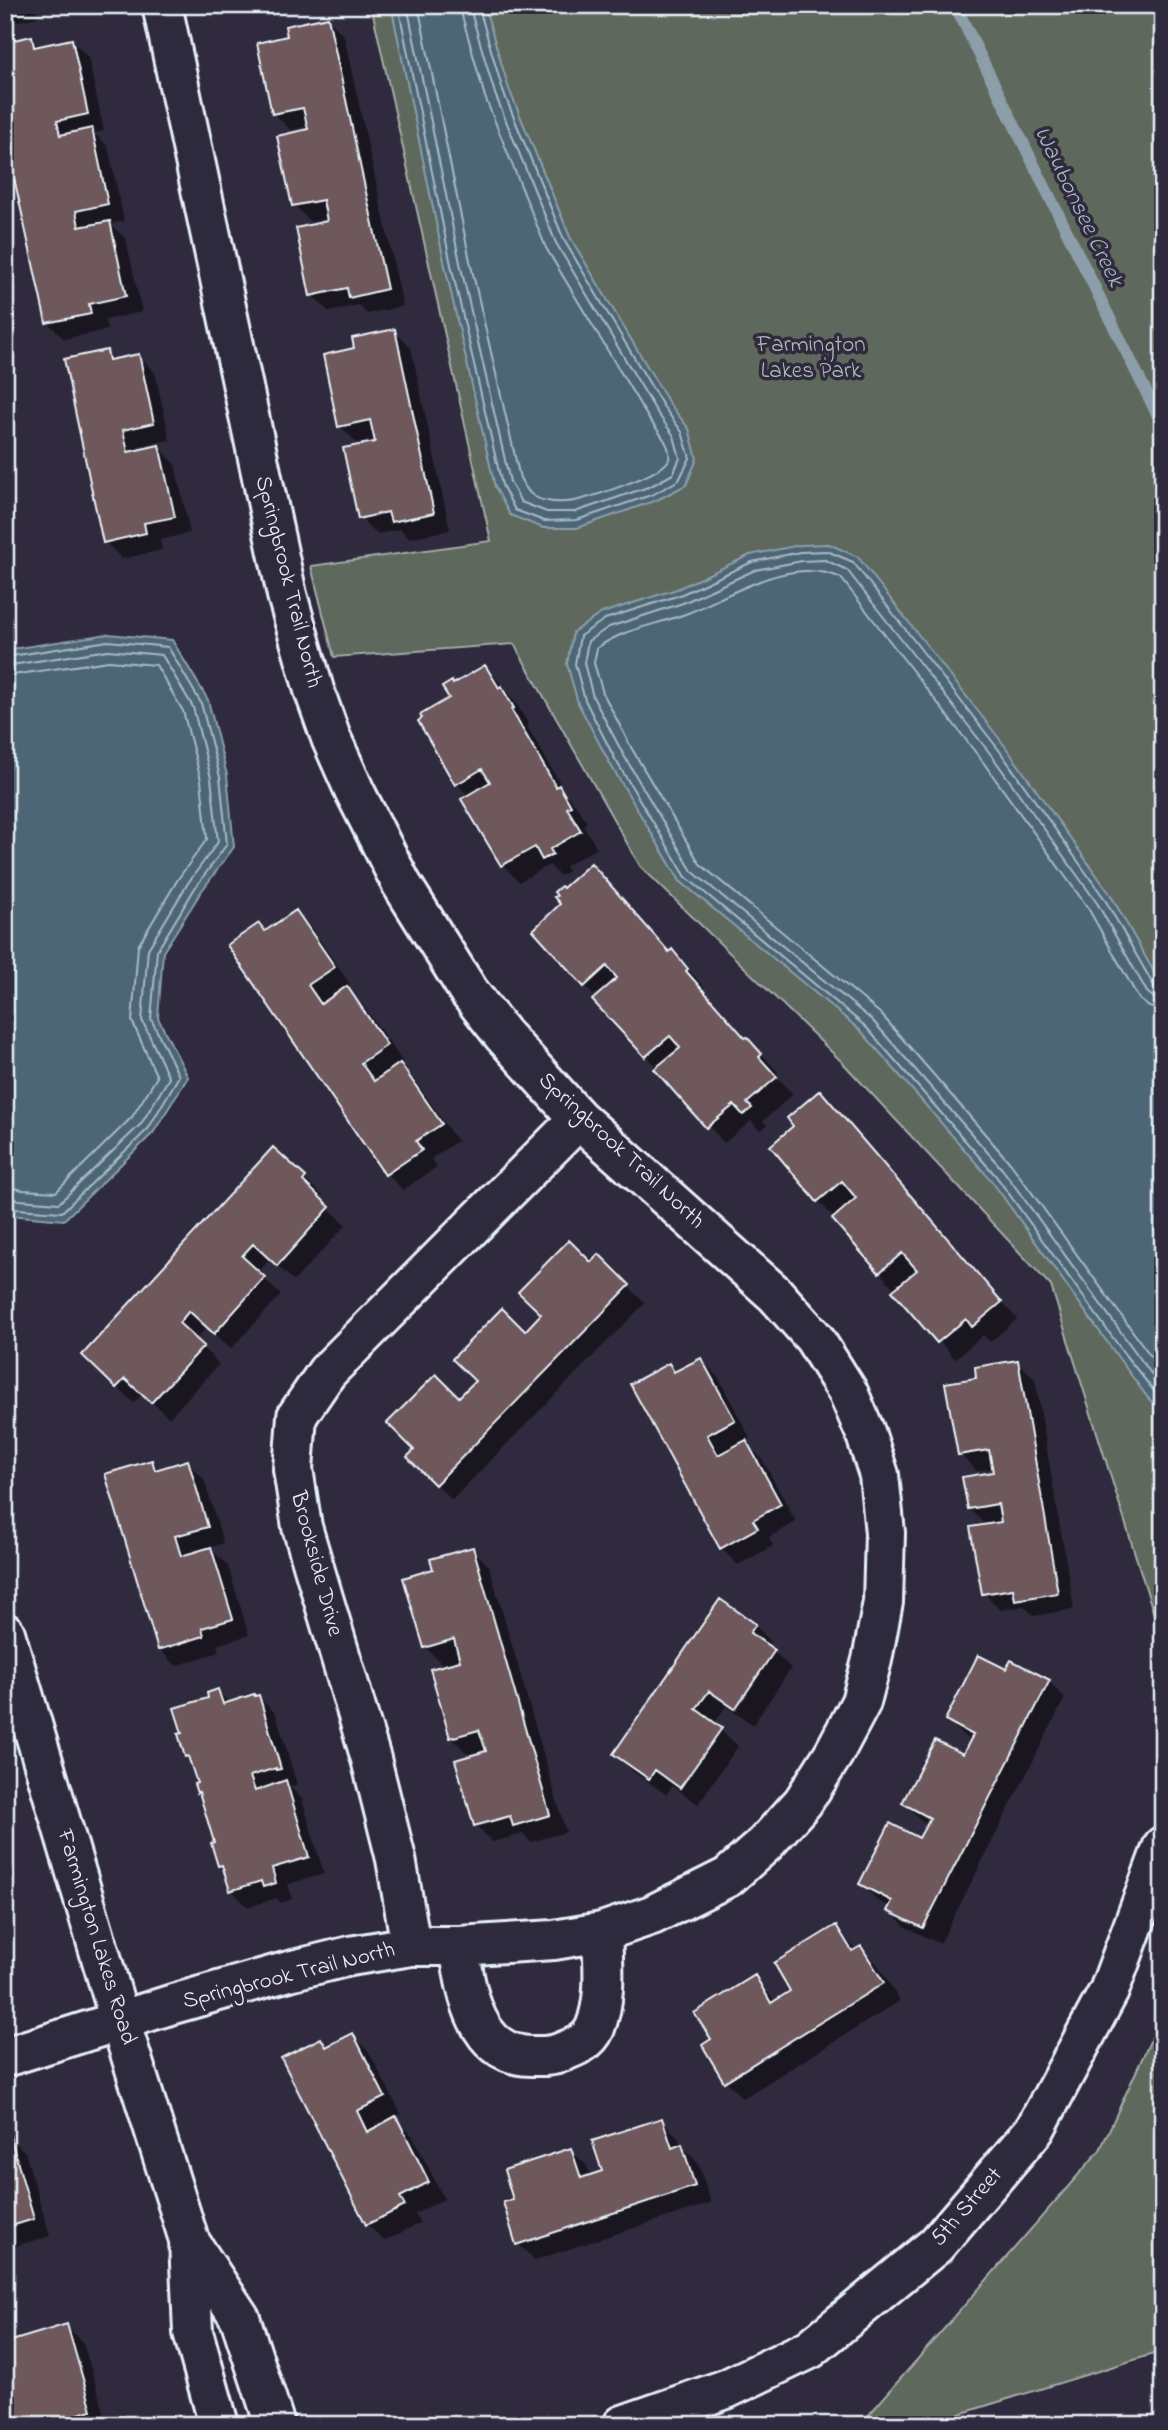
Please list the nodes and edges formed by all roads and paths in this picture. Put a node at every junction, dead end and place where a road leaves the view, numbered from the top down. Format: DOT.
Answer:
graph roads {
  1 [pos="162,5"];
  2 [pos="579,1119"];
  3 [pos="5,1633"];
  4 [pos="1163,1846"];
  5 [pos="602,1932"];
  6 [pos="411,1946"];
  7 [pos="459,1946"];
  8 [pos="120,2021"];
  9 [pos="5,2057"];
  10 [pos="189,2240"];
  11 [pos="219,2425"];
  12 [pos="275,2425"];
  13 [pos="623,2425"];
  1 -- 2 [label="street, Springbrook Trail North"];
  2 -- 5 [label="street, Springbrook Trail North"];
  2 -- 6 [label="street, Brookside Drive"];
  3 -- 8 [label="street, Farmington Lakes Road"];
  4 -- 13 [label="street, 5th Street"];
  5 -- 7 [label="street, Springbrook Trail North"];
  5 -- 7 [label="street"];
  6 -- 7 [label="street, Springbrook Trail North"];
  6 -- 8 [label="street, Springbrook Trail North"];
  8 -- 9 [label="street, Springbrook Trail North"];
  8 -- 10 [label="street, Farmington Lakes Road"];
  10 -- 11 [label="street, Farmington Lakes Road"];
  10 -- 12 [label="street, Farmington Lakes Road"];
}
